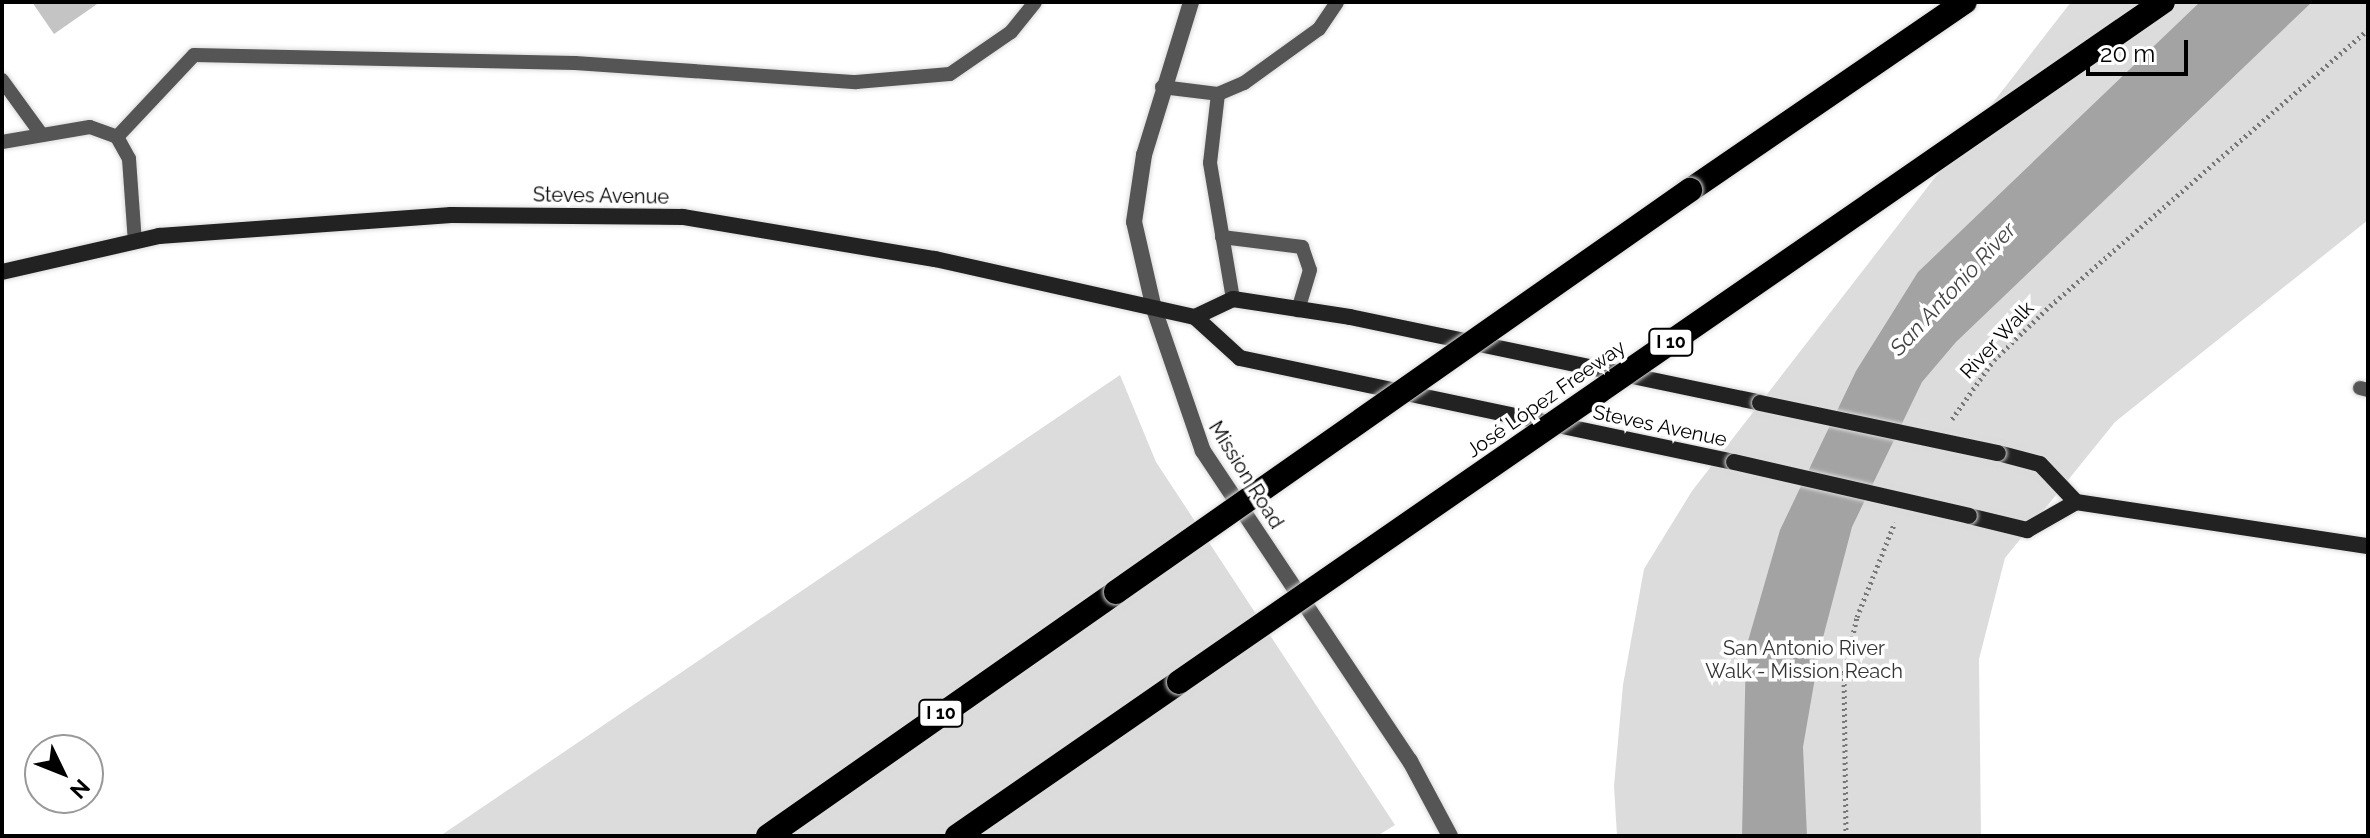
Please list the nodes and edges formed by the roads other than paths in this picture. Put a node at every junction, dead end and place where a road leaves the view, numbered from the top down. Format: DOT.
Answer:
graph roads {
  1 [pos="1035,2"];
  2 [pos="1191,2"];
  3 [pos="1337,2"];
  4 [pos="1965,2"];
  5 [pos="2163,2"];
  6 [pos="2,80"];
  7 [pos="1162,87"];
  8 [pos="1218,94"];
  9 [pos="42,135"];
  10 [pos="117,137"];
  11 [pos="2,142"];
  12 [pos="1222,237"];
  13 [pos="135,242"];
  14 [pos="2,272"];
  15 [pos="1233,299"];
  16 [pos="1154,309"];
  17 [pos="1298,310"];
  18 [pos="1195,317"];
  19 [pos="2076,502"];
  20 [pos="2368,546"];
  21 [pos="768,836"];
  22 [pos="957,836"];
  23 [pos="1450,836"];
  1 -- 10 [label="lane"];
  2 -- 7 [label="street, Mission Road"];
  3 -- 8 [label="lane"];
  4 -- 21 [label="highway, I 10, bridge"];
  5 -- 22 [label="highway, José López Freeway / I 10, bridge"];
  6 -- 9 [label="lane"];
  7 -- 8 [label="lane"];
  7 -- 16 [label="street, Mission Road"];
  8 -- 12 [label="lane"];
  9 -- 10 [label="lane"];
  9 -- 11 [label="lane"];
  10 -- 13 [label="lane"];
  12 -- 15 [label="lane"];
  12 -- 17 [label="lane"];
  13 -- 14 [label="main road, Steves Avenue"];
  13 -- 16 [label="main road, Steves Avenue"];
  15 -- 17 [label="main road"];
  15 -- 18 [label="main road"];
  16 -- 18 [label="main road, Steves Avenue"];
  16 -- 23 [label="street, Mission Road"];
  17 -- 19 [label="main road, bridge"];
  18 -- 19 [label="main road, Steves Avenue, bridge"];
  19 -- 20 [label="main road"];
}
